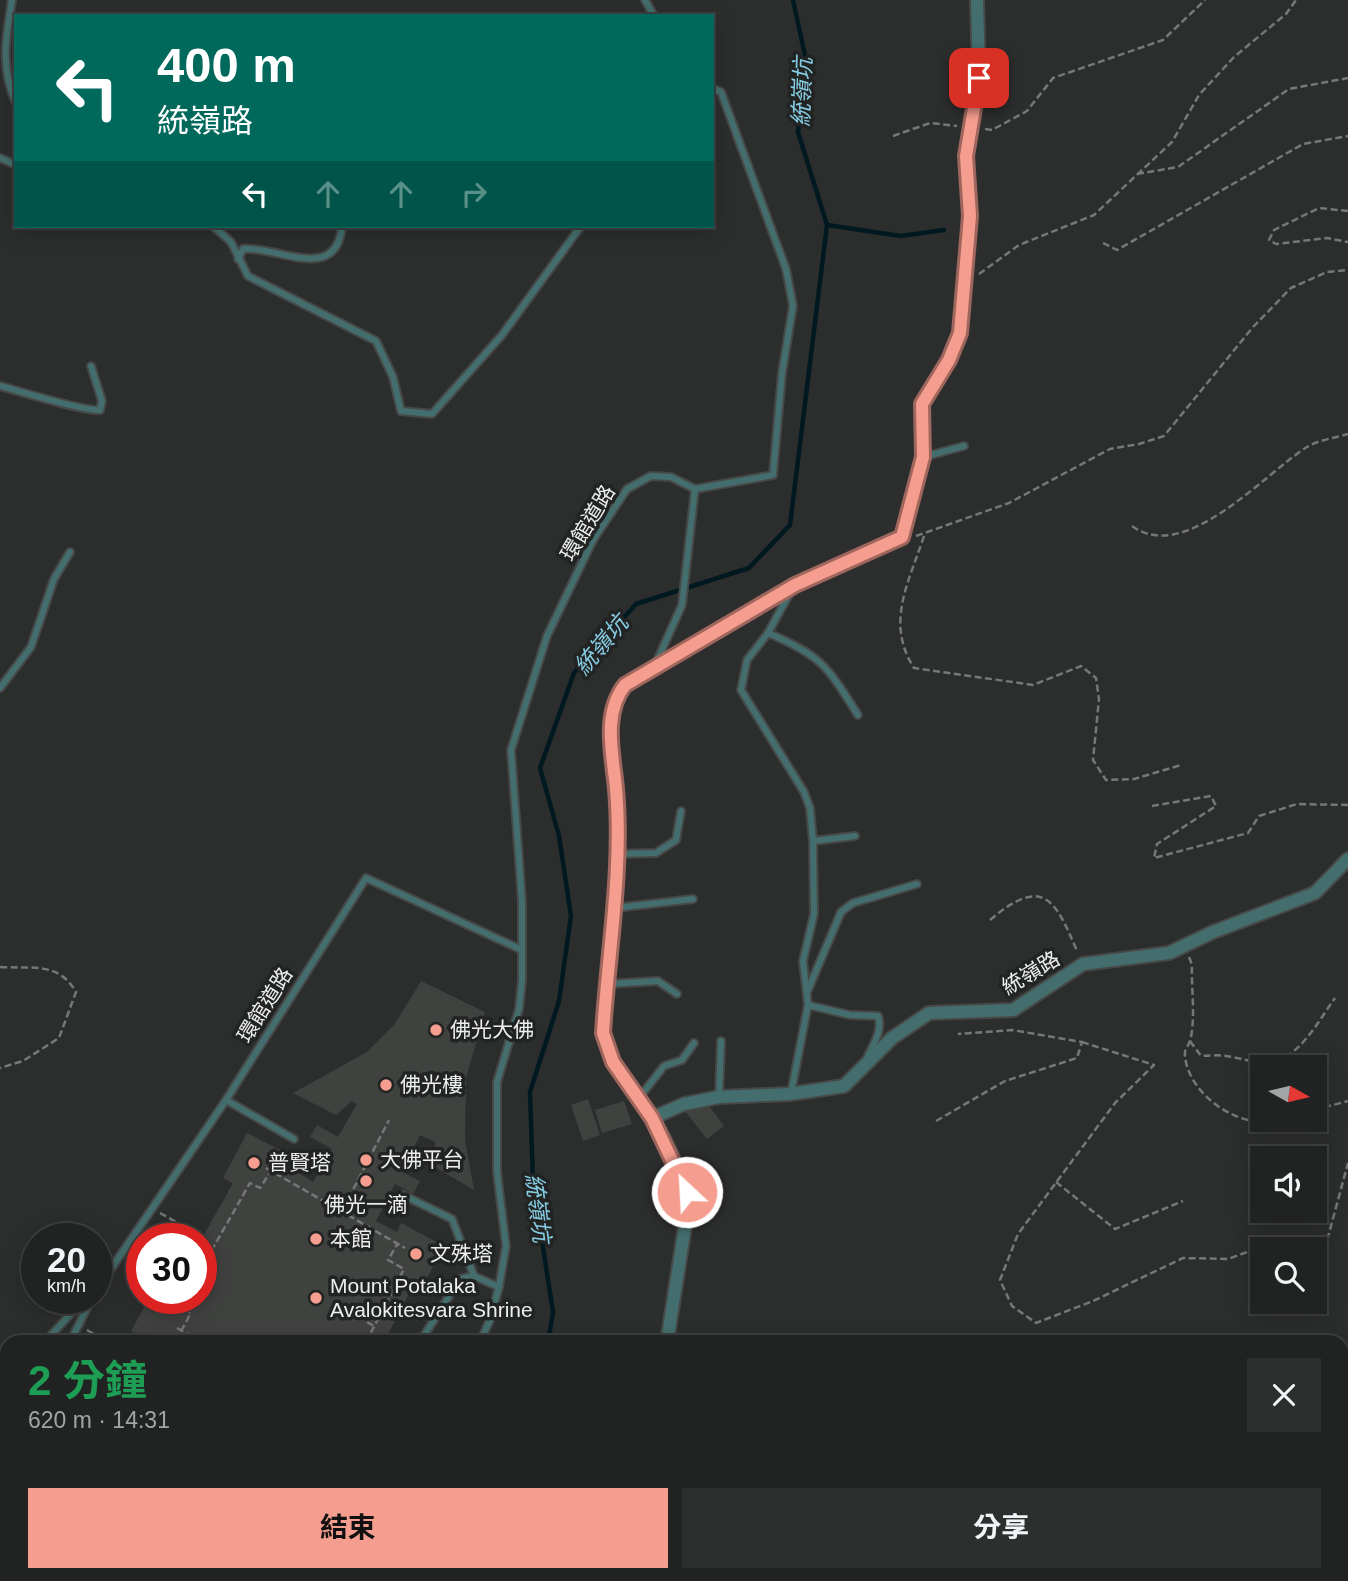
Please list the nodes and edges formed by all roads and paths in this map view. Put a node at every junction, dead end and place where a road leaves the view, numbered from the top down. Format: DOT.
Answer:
graph roads {
  1 [pos="12,0"];
  2 [pos="977,0"];
  3 [pos="1205,0"];
  4 [pos="1296,0"];
  5 [pos="1348,78"];
  6 [pos="714,89"];
  7 [pos="14,99"];
  8 [pos="971,127"];
  9 [pos="893,136"];
  10 [pos="1348,136"];
  11 [pos="1134,175"];
  12 [pos="1348,211"];
  13 [pos="215,228"];
  14 [pos="342,228"];
  15 [pos="580,228"];
  16 [pos="1348,242"];
  17 [pos="1103,243"];
  18 [pos="238,259"];
  19 [pos="1348,270"];
  20 [pos="962,286"];
  21 [pos="92,366"];
  22 [pos="0,386"];
  23 [pos="1348,434"];
  24 [pos="964,446"];
  25 [pos="923,457"];
  26 [pos="695,489"];
  27 [pos="1132,526"];
  28 [pos="924,536"];
  29 [pos="902,537"];
  30 [pos="70,552"];
  31 [pos="795,585"];
  32 [pos="768,633"];
  33 [pos="653,670"];
  34 [pos="0,688"];
  35 [pos="858,715"];
  36 [pos="1181,765"];
  37 [pos="1348,805"];
  38 [pos="1152,806"];
  39 [pos="681,811"];
  40 [pos="855,836"];
  41 [pos="813,841"];
  42 [pos="615,854"];
  43 [pos="1348,859"];
  44 [pos="917,884"];
  45 [pos="693,899"];
  46 [pos="612,909"];
  47 [pos="990,920"];
  48 [pos="1183,945"];
  49 [pos="522,950"];
  50 [pos="1083,964"];
  51 [pos="0,967"];
  52 [pos="606,984"];
  53 [pos="808,992"];
  54 [pos="677,994"];
  55 [pos="1335,998"];
  56 [pos="808,1006"];
  57 [pos="957,1034"];
  58 [pos="721,1041"];
  59 [pos="1190,1041"];
  60 [pos="1082,1042"];
  61 [pos="694,1043"];
  62 [pos="0,1068"];
  63 [pos="862,1070"];
  64 [pos="790,1094"];
  65 [pos="719,1097"];
  66 [pos="226,1100"];
  67 [pos="638,1100"];
  68 [pos="1348,1101"];
  69 [pos="1327,1107"];
  70 [pos="652,1118"];
  71 [pos="1250,1119"];
  72 [pos="390,1120"];
  73 [pos="936,1121"];
  74 [pos="294,1139"];
  75 [pos="1348,1163"];
  76 [pos="266,1168"];
  77 [pos="271,1171"];
  78 [pos="1056,1182"];
  79 [pos="403,1195"];
  80 [pos="1183,1201"];
  81 [pos="151,1208"];
  82 [pos="341,1211"];
  83 [pos="339,1217"];
  84 [pos="178,1223"];
  85 [pos="217,1241"];
  86 [pos="398,1243"];
  87 [pos="405,1248"];
  88 [pos="112,1265"];
  89 [pos="474,1276"];
  90 [pos="499,1287"];
  91 [pos="70,1314"];
  92 [pos="84,1314"];
  93 [pos="190,1314"];
  94 [pos="367,1322"];
  95 [pos="78,1325"];
  96 [pos="374,1326"];
  97 [pos="177,1328"];
  98 [pos="181,1331"];
  99 [pos="51,1335"];
  100 [pos="73,1335"];
  101 [pos="96,1335"];
  102 [pos="189,1335"];
  103 [pos="370,1335"];
  104 [pos="424,1335"];
  105 [pos="483,1335"];
  106 [pos="668,1335"];
  1 -- 7 [label="lane"];
  2 -- 8 [label="street"];
  3 -- 8 [label="path"];
  4 -- 11 [label="path"];
  5 -- 11 [label="path"];
  6 -- 26 [label="lane"];
  8 -- 9 [label="path"];
  8 -- 20 [label="street"];
  10 -- 17 [label="path"];
  11 -- 20 [label="path"];
  12 -- 16 [label="path"];
  13 -- 18 [label="lane"];
  14 -- 18 [label="lane"];
  15 -- 18 [label="lane"];
  19 -- 28 [label="path"];
  20 -- 25 [label="street"];
  21 -- 22 [label="lane"];
  23 -- 27 [label="path"];
  24 -- 25 [label="lane"];
  25 -- 29 [label="street"];
  26 -- 33 [label="lane"];
  26 -- 49 [label="lane, 環館道路"];
  28 -- 29 [label="path"];
  28 -- 36 [label="path"];
  29 -- 31 [label="street"];
  30 -- 34 [label="lane"];
  31 -- 32 [label="lane"];
  31 -- 33 [label="street"];
  32 -- 35 [label="lane"];
  32 -- 41 [label="lane"];
  33 -- 42 [label="street"];
  37 -- 38 [label="path"];
  39 -- 42 [label="lane"];
  40 -- 41 [label="lane"];
  41 -- 53 [label="lane"];
  42 -- 46 [label="street"];
  43 -- 48 [label="street, 統嶺路"];
  44 -- 53 [label="lane"];
  45 -- 46 [label="lane"];
  46 -- 52 [label="street"];
  47 -- 50 [label="path"];
  48 -- 50 [label="street, 統嶺路"];
  48 -- 59 [label="path"];
  49 -- 66 [label="lane, 環館道路"];
  49 -- 90 [label="lane, 環館道路"];
  50 -- 63 [label="street, 統嶺路"];
  51 -- 62 [label="path"];
  52 -- 54 [label="lane"];
  52 -- 67 [label="street"];
  53 -- 56 [label="lane"];
  55 -- 59 [label="path"];
  56 -- 63 [label="lane"];
  56 -- 64 [label="lane"];
  57 -- 60 [label="path"];
  58 -- 65 [label="lane"];
  59 -- 71 [label="path"];
  60 -- 73 [label="path"];
  60 -- 78 [label="path"];
  61 -- 67 [label="lane"];
  63 -- 64 [label="street, 統嶺路"];
  64 -- 65 [label="street, 統嶺路"];
  65 -- 70 [label="street, 統嶺路"];
  66 -- 74 [label="lane"];
  66 -- 81 [label="lane, 環館道路"];
  67 -- 70 [label="street"];
  68 -- 69 [label="path"];
  70 -- 106 [label="street"];
  72 -- 82 [label="path"];
  75 -- 78 [label="path"];
  76 -- 77 [label="path"];
  77 -- 82 [label="path"];
  77 -- 85 [label="path"];
  78 -- 80 [label="path"];
  79 -- 89 [label="lane"];
  81 -- 84 [label="path"];
  81 -- 88 [label="lane, 環館道路"];
  82 -- 83 [label="path"];
  82 -- 86 [label="path"];
  86 -- 87 [label="path"];
  86 -- 96 [label="path"];
  89 -- 90 [label="lane"];
  89 -- 104 [label="lane"];
  90 -- 105 [label="lane, 環館道路"];
  91 -- 99 [label="lane"];
  92 -- 95 [label="lane"];
  93 -- 98 [label="path"];
  94 -- 96 [label="path"];
  95 -- 100 [label="lane"];
  95 -- 101 [label="path"];
  96 -- 103 [label="path"];
  97 -- 98 [label="path"];
  98 -- 102 [label="path"];
}
